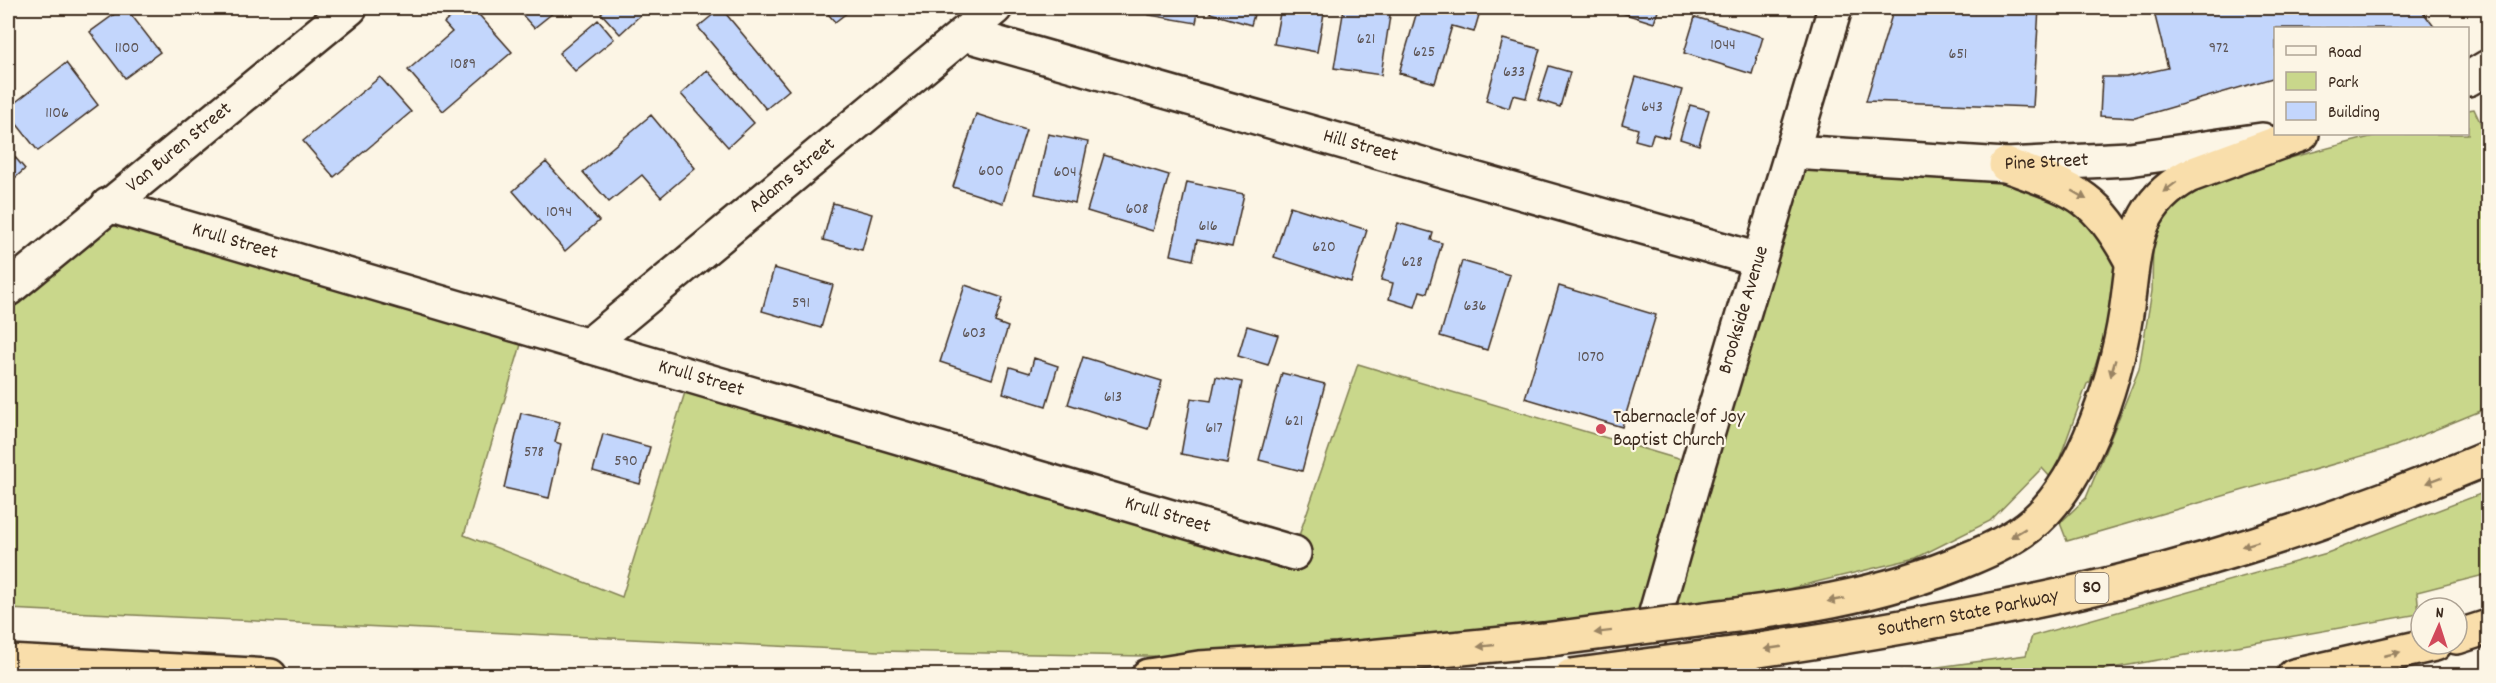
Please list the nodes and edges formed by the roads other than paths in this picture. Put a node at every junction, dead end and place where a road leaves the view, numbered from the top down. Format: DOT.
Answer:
graph roads {
  1 [pos="350,8"];
  2 [pos="995,8"];
  3 [pos="1835,8"];
  4 [pos="964,34"];
  5 [pos="2488,67"];
  6 [pos="2469,78"];
  7 [pos="2294,135"];
  8 [pos="2297,135"];
  9 [pos="1792,152"];
  10 [pos="2006,165"];
  11 [pos="108,205"];
  12 [pos="1759,260"];
  13 [pos="2131,260"];
  14 [pos="8,289"];
  15 [pos="588,346"];
  16 [pos="2488,458"];
  17 [pos="1294,553"];
  18 [pos="1668,618"];
  19 [pos="2488,627"];
  20 [pos="2469,633"];
  21 [pos="2409,650"];
  22 [pos="8,662"];
  23 [pos="270,675"];
  24 [pos="1148,675"];
  25 [pos="1571,675"];
  26 [pos="1638,675"];
  27 [pos="2294,675"];
  1 -- 11 [label="street, Van Buren Street"];
  2 -- 4 [label="street, Adams Street"];
  3 -- 9 [label="street, Brookside Avenue"];
  4 -- 12 [label="street, Hill Street"];
  4 -- 15 [label="street, Adams Street"];
  5 -- 6 [label="street"];
  7 -- 10 [label="street, Pine Street"];
  8 -- 13 [label="highway, one-way"];
  9 -- 10 [label="street, Pine Street"];
  9 -- 12 [label="street, Brookside Avenue"];
  10 -- 13 [label="highway, one-way"];
  11 -- 14 [label="street, Van Buren Street"];
  11 -- 15 [label="street, Krull Street"];
  12 -- 18 [label="street, Brookside Avenue"];
  13 -- 18 [label="highway, one-way"];
  15 -- 17 [label="street, Krull Street"];
  16 -- 25 [label="highway, Southern State Parkway / SO, one-way, bridge"];
  18 -- 24 [label="highway, one-way, bridge"];
  18 -- 26 [label="street, Brookside Avenue"];
  19 -- 20 [label="highway"];
  27 -- 21 [label="highway, one-way"];
  22 -- 23 [label="highway"];
}
